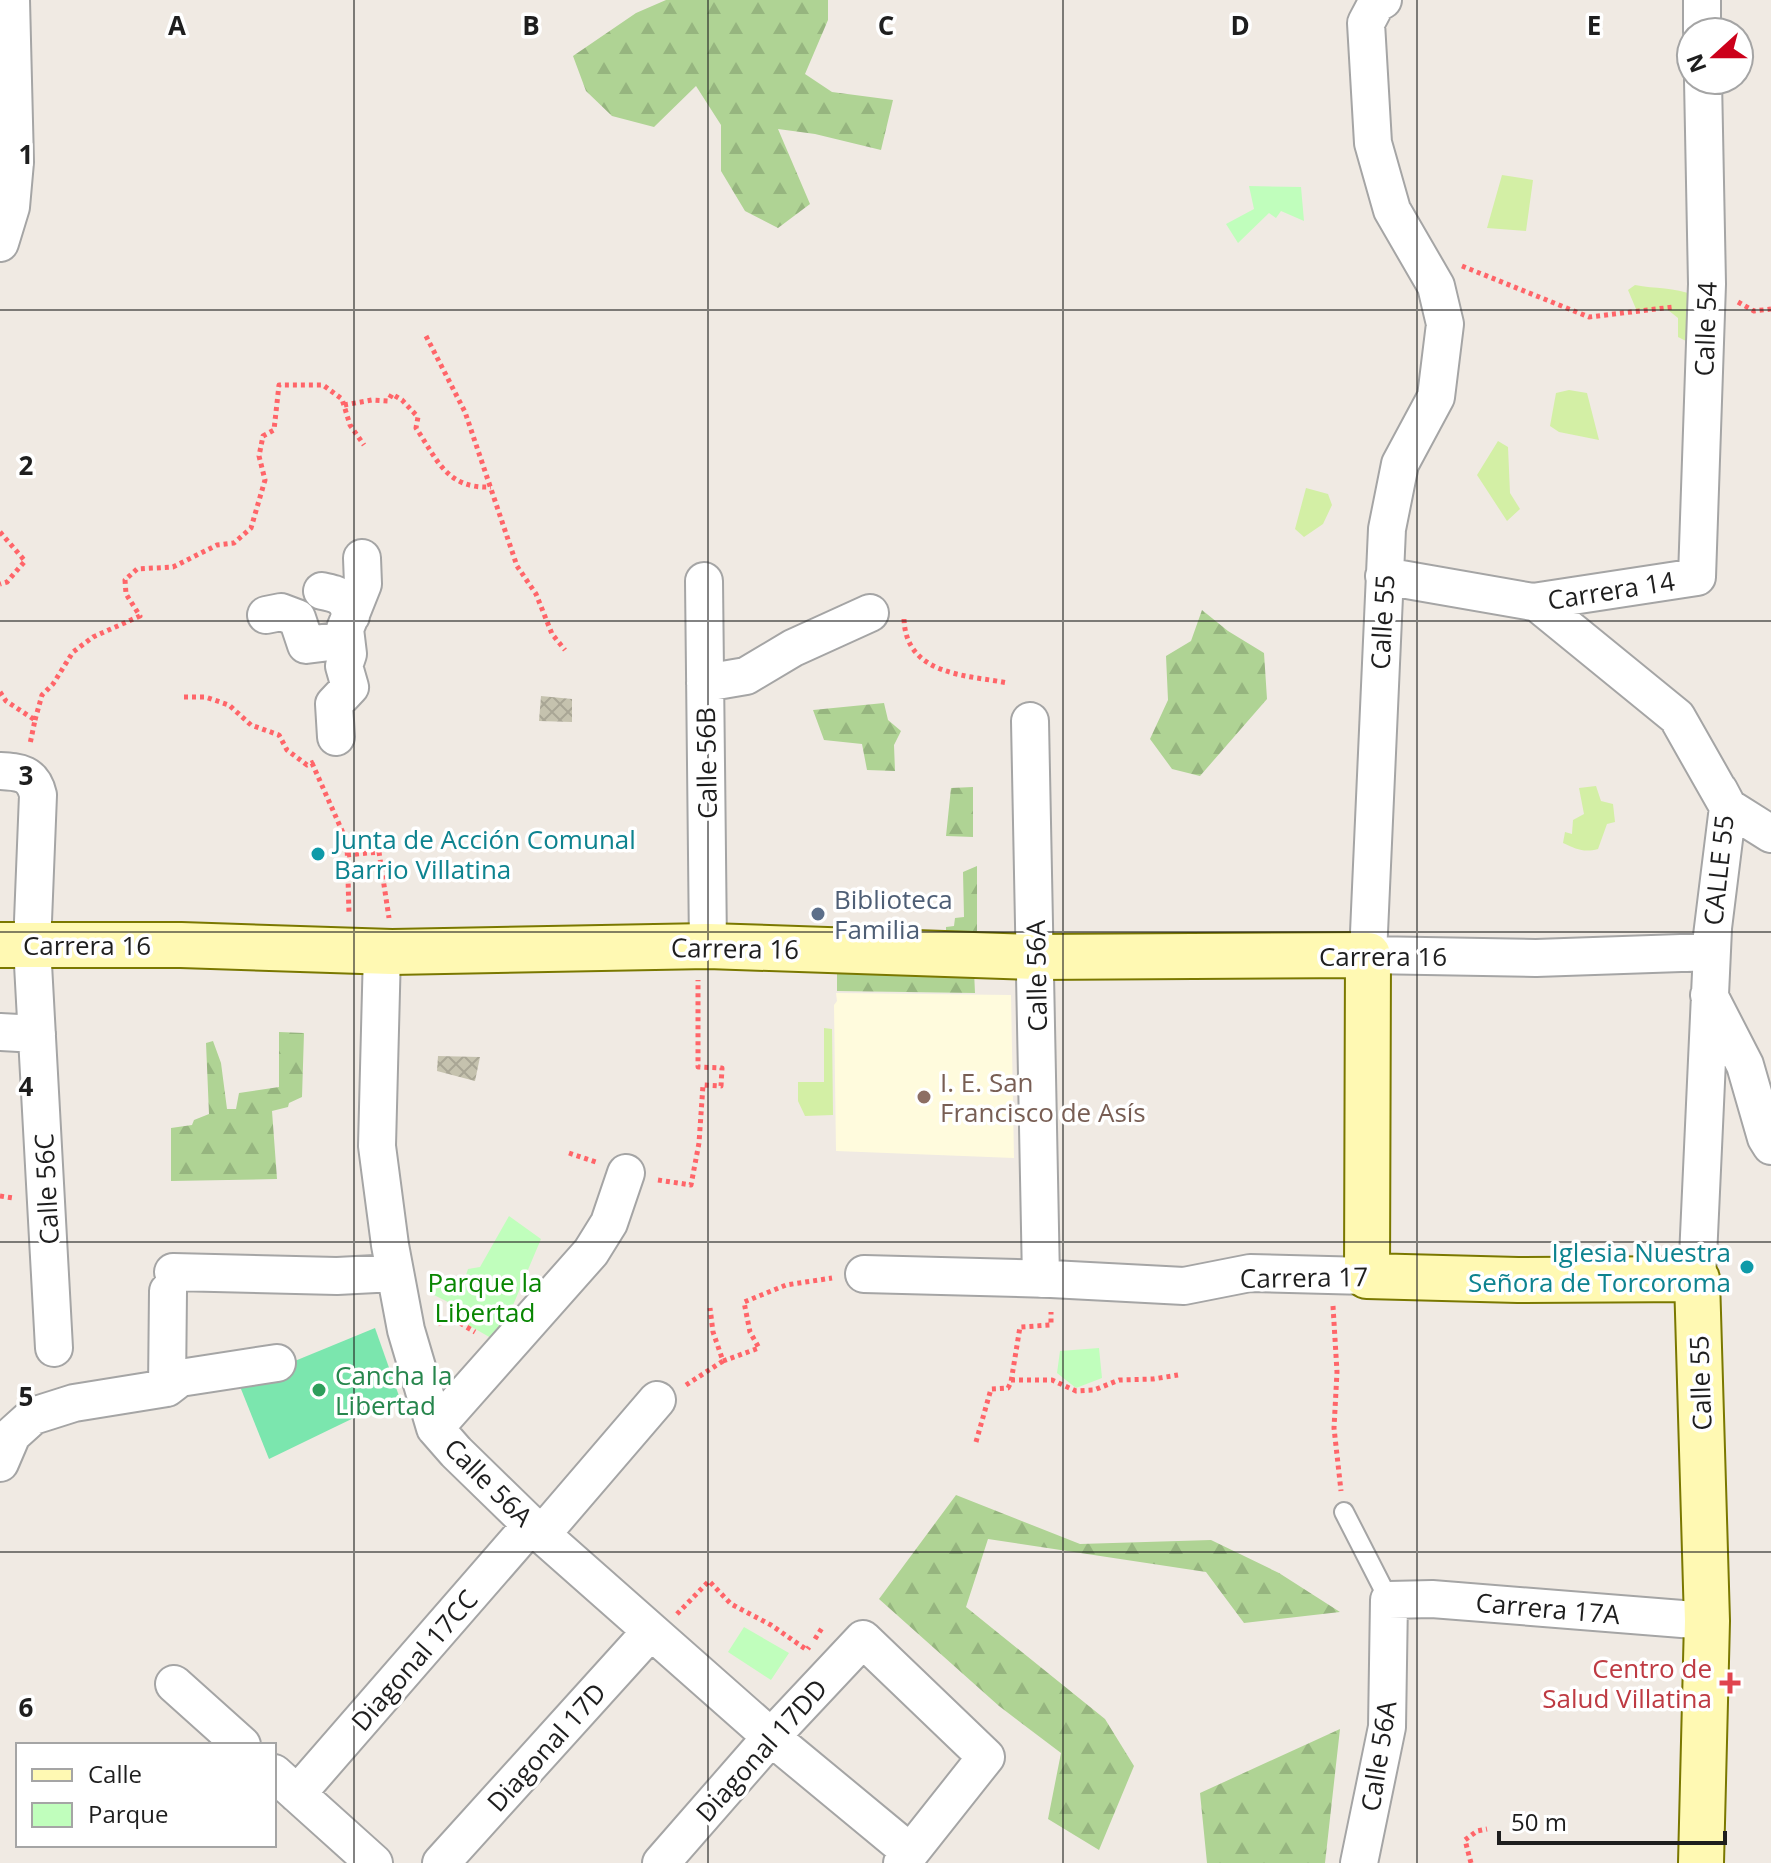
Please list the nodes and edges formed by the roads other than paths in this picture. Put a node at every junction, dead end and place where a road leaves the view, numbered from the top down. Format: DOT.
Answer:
graph roads {
  1 [pos="11,0"];
  2 [pos="1383,0"];
  3 [pos="1703,96"];
  4 [pos="0,243"];
  5 [pos="362,558"];
  6 [pos="1384,576"];
  7 [pos="1697,577"];
  8 [pos="704,581"];
  9 [pos="322,591"];
  10 [pos="1535,602"];
  11 [pos="870,613"];
  12 [pos="266,615"];
  13 [pos="349,628"];
  14 [pos="705,683"];
  15 [pos="1030,721"];
  16 [pos="324,750"];
  17 [pos="12,772"];
  18 [pos="1728,807"];
  19 [pos="1771,834"];
  20 [pos="16,946"];
  21 [pos="708,946"];
  22 [pos="375,951"];
  23 [pos="1710,952"];
  24 [pos="1368,955"];
  25 [pos="1035,957"];
  26 [pos="1493,957"];
  27 [pos="1708,993"];
  28 [pos="0,1032"];
  29 [pos="37,1034"];
  30 [pos="1771,1146"];
  31 [pos="626,1173"];
  32 [pos="395,1273"];
  33 [pos="864,1274"];
  34 [pos="1349,1275"];
  35 [pos="1046,1279"];
  36 [pos="1697,1279"];
  37 [pos="54,1348"];
  38 [pos="277,1363"];
  39 [pos="167,1388"];
  40 [pos="657,1400"];
  41 [pos="435,1428"];
  42 [pos="0,1463"];
  43 [pos="1344,1512"];
  44 [pos="537,1529"];
  45 [pos="1389,1600"];
  46 [pos="1707,1621"];
  47 [pos="660,1627"];
  48 [pos="174,1684"];
  49 [pos="771,1737"];
  50 [pos="240,1743"];
  51 [pos="286,1784"];
  52 [pos="906,1857"];
  53 [pos="374,1863"];
  54 [pos="441,1863"];
  55 [pos="661,1863"];
  56 [pos="1359,1863"];
  57 [pos="1701,1863"];
  1 -- 4 [label="street"];
  2 -- 6 [label="street, Calle 55"];
  3 -- 7 [label="street, Calle 54"];
  5 -- 13 [label="street"];
  6 -- 10 [label="street, Carrera 14"];
  6 -- 24 [label="street, Calle 55"];
  7 -- 10 [label="street, Carrera 14"];
  8 -- 14 [label="street, Calle 56B"];
  9 -- 13 [label="street"];
  10 -- 18 [label="street, CALLE 55"];
  11 -- 14 [label="street"];
  12 -- 13 [label="street"];
  13 -- 16 [label="street"];
  14 -- 21 [label="street, Calle 56B"];
  15 -- 25 [label="street, Calle 56A"];
  17 -- 20 [label="street, Calle 56C"];
  18 -- 19 [label="street"];
  18 -- 23 [label="street, CALLE 55"];
  20 -- 22 [label="street, Carrera 16"];
  20 -- 29 [label="street, Calle 56C"];
  21 -- 22 [label="street, Carrera 16"];
  21 -- 25 [label="street, Carrera 16"];
  22 -- 32 [label="street, Calle 56A"];
  23 -- 26 [label="street, CALLE 55"];
  23 -- 27 [label="street, Calle 55"];
  24 -- 25 [label="street, Carrera 16"];
  24 -- 26 [label="street, Carrera 16"];
  24 -- 34 [label="street, Calle 55"];
  25 -- 35 [label="street, Calle 56A"];
  27 -- 30 [label="street"];
  27 -- 36 [label="street, Calle 55"];
  28 -- 29 [label="street"];
  29 -- 37 [label="street, Calle 56C"];
  31 -- 41 [label="street"];
  32 -- 39 [label="street"];
  32 -- 41 [label="street, Calle 56A"];
  33 -- 35 [label="street, Carrera 17"];
  34 -- 35 [label="street, Carrera 17"];
  34 -- 36 [label="street, Carrera 17"];
  36 -- 46 [label="street, Calle 55"];
  38 -- 39 [label="street"];
  39 -- 42 [label="street"];
  40 -- 44 [label="street, Diagonal 17CC"];
  41 -- 44 [label="street, Calle 56A"];
  43 -- 45 [label="lane"];
  44 -- 47 [label="street, Calle 56A"];
  44 -- 51 [label="street, Diagonal 17CC"];
  45 -- 46 [label="street, Carrera 17A"];
  45 -- 56 [label="street, Calle 56A"];
  46 -- 57 [label="street, Calle 55"];
  47 -- 49 [label="street, Calle 56A"];
  47 -- 54 [label="street, Diagonal 17D"];
  48 -- 50 [label="street"];
  49 -- 52 [label="street, Calle 56A"];
  49 -- 52 [label="street, Diagonal 17DD"];
  49 -- 55 [label="street, Diagonal 17DD"];
  51 -- 53 [label="street"];
}
